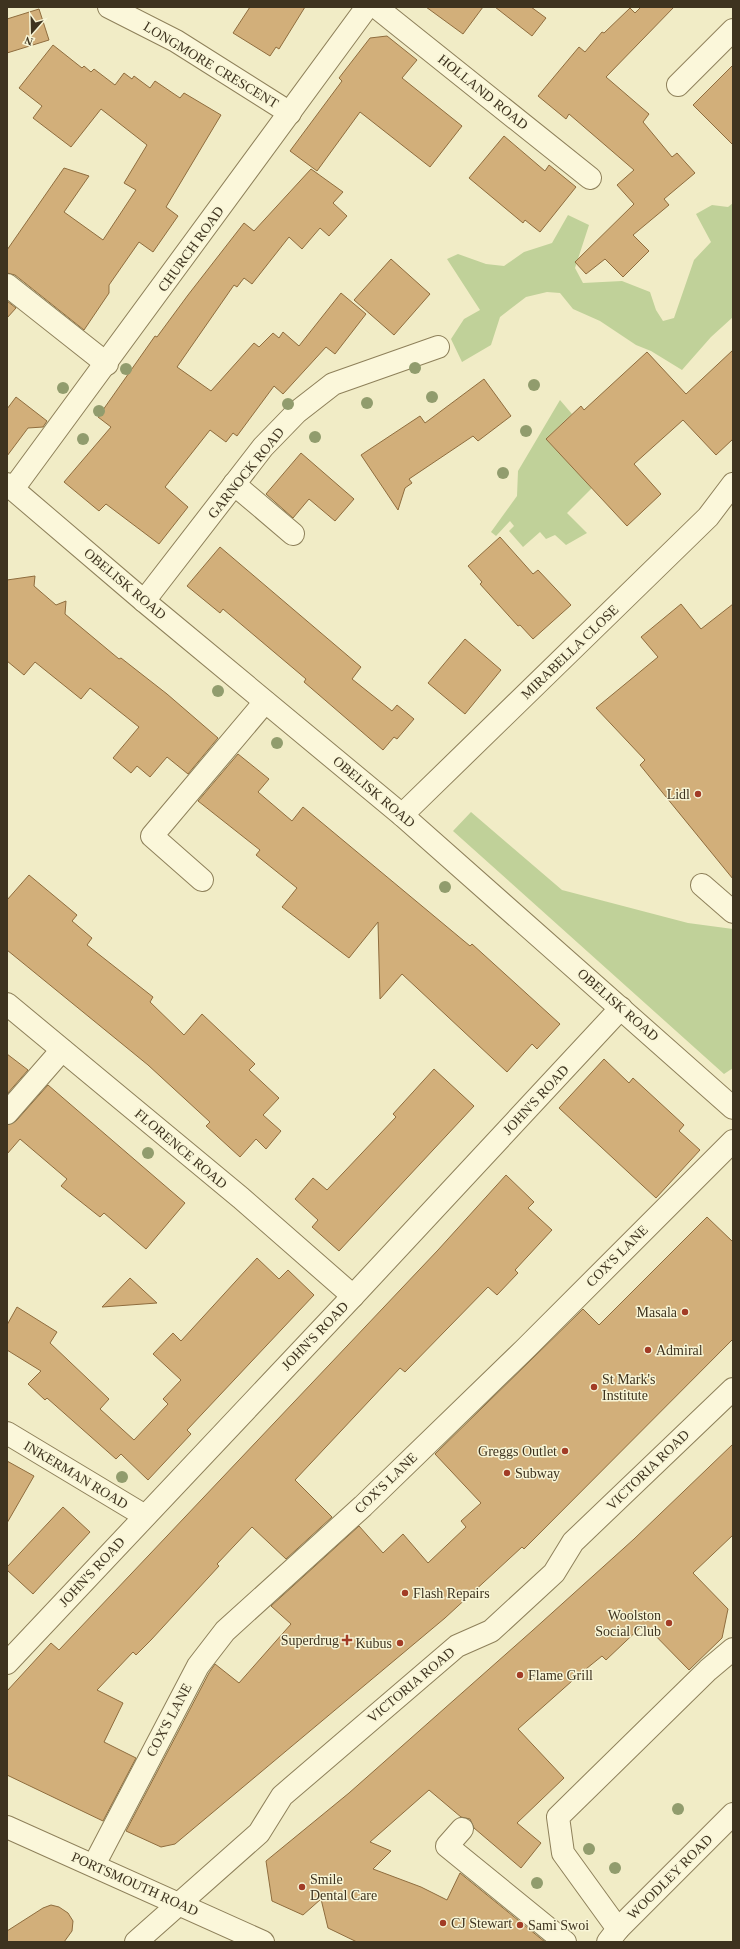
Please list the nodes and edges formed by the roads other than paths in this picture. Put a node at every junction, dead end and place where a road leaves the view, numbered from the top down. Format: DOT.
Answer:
graph roads {
  1 [pos="109,7"];
  2 [pos="367,7"];
  3 [pos="376,7"];
  4 [pos="733,30"];
  5 [pos="678,85"];
  6 [pos="290,113"];
  7 [pos="590,178"];
  8 [pos="7,285"];
  9 [pos="438,347"];
  10 [pos="107,364"];
  11 [pos="234,484"];
  12 [pos="733,484"];
  13 [pos="10,487"];
  14 [pos="293,534"];
  15 [pos="144,601"];
  16 [pos="265,702"];
  17 [pos="402,815"];
  18 [pos="202,880"];
  19 [pos="702,885"];
  20 [pos="733,912"];
  21 [pos="7,1004"];
  22 [pos="621,1008"];
  23 [pos="62,1050"];
  24 [pos="733,1108"];
  25 [pos="7,1113"];
  26 [pos="733,1141"];
  27 [pos="353,1296"];
  28 [pos="733,1389"];
  29 [pos="7,1434"];
  30 [pos="145,1516"];
  31 [pos="733,1649"];
  32 [pos="11,1658"];
  33 [pos="733,1814"];
  34 [pos="7,1827"];
  35 [pos="462,1829"];
  36 [pos="94,1865"];
  37 [pos="178,1904"];
  38 [pos="613,1935"];
  39 [pos="136,1942"];
  40 [pos="262,1942"];
  41 [pos="565,1942"];
  1 -- 6 [label="street, LONGMORE CRESCENT"];
  2 -- 6 [label="street, CHURCH ROAD"];
  3 -- 7 [label="street, HOLLAND ROAD"];
  4 -- 5 [label="street"];
  6 -- 10 [label="street, CHURCH ROAD"];
  8 -- 10 [label="street"];
  9 -- 11 [label="street, GARNOCK ROAD"];
  10 -- 13 [label="street, CHURCH ROAD"];
  11 -- 14 [label="street"];
  11 -- 15 [label="street, GARNOCK ROAD"];
  12 -- 17 [label="street, MIRABELLA CLOSE"];
  13 -- 15 [label="street, OBELISK ROAD"];
  15 -- 16 [label="street, OBELISK ROAD"];
  16 -- 17 [label="street, OBELISK ROAD"];
  16 -- 18 [label="street"];
  17 -- 22 [label="street, OBELISK ROAD"];
  19 -- 20 [label="street"];
  21 -- 23 [label="street, FLORENCE ROAD"];
  22 -- 24 [label="street, OBELISK ROAD"];
  22 -- 27 [label="street, JOHN'S ROAD"];
  23 -- 25 [label="street"];
  23 -- 27 [label="street, FLORENCE ROAD"];
  26 -- 36 [label="street, COX'S LANE"];
  27 -- 30 [label="street, JOHN'S ROAD"];
  28 -- 37 [label="street, VICTORIA ROAD"];
  29 -- 30 [label="street, INKERMAN ROAD"];
  30 -- 32 [label="street, JOHN'S ROAD"];
  31 -- 38 [label="street"];
  33 -- 38 [label="street, WOODLEY ROAD"];
  34 -- 36 [label="street, PORTSMOUTH ROAD"];
  35 -- 41 [label="street"];
  36 -- 37 [label="street, PORTSMOUTH ROAD"];
  37 -- 39 [label="street, VICTORIA ROAD"];
  37 -- 40 [label="street, PORTSMOUTH ROAD"];
}
